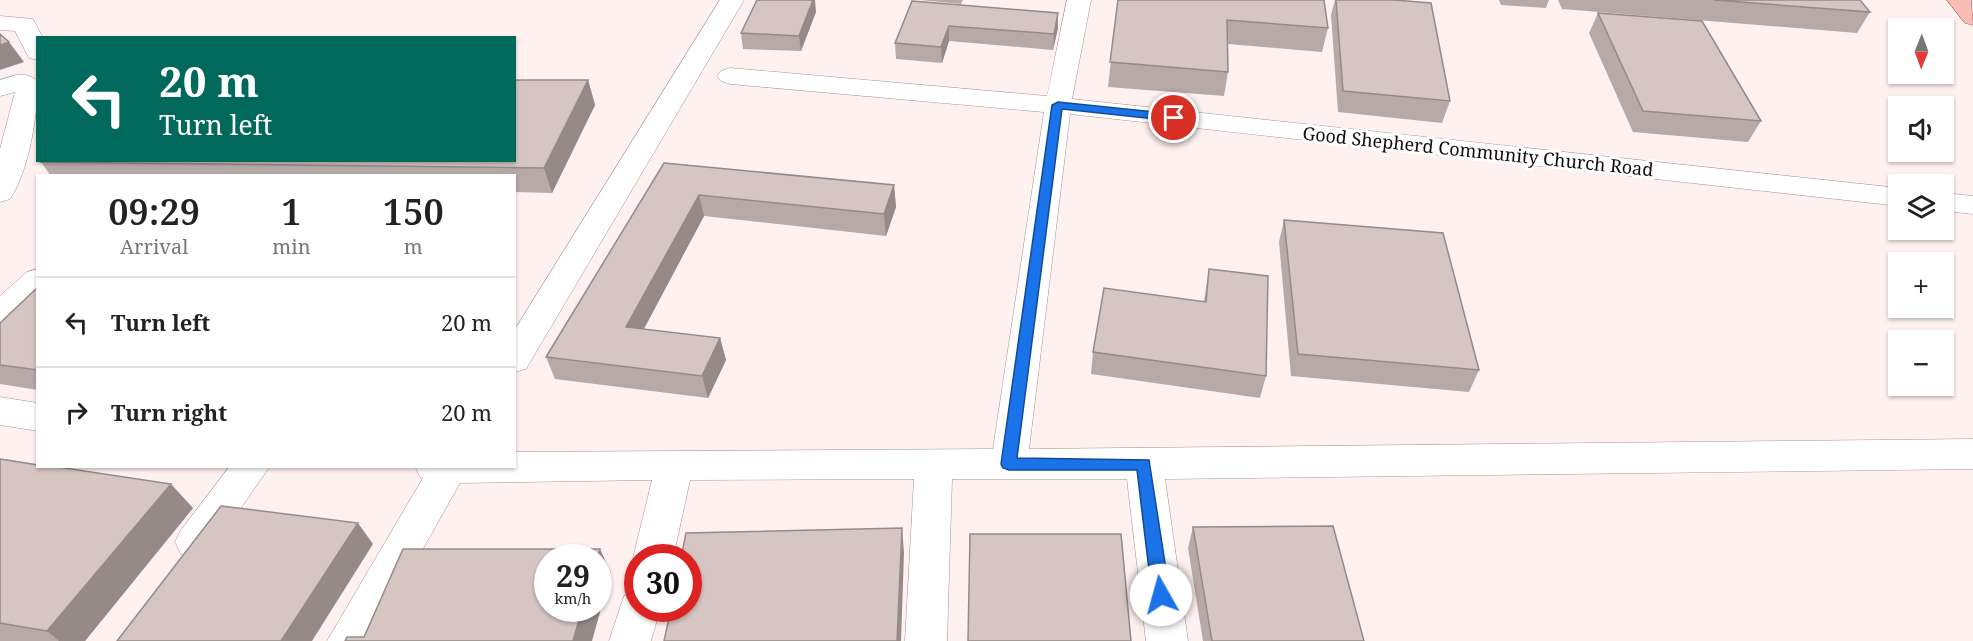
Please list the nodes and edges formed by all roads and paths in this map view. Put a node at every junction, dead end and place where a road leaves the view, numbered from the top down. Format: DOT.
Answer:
graph roads {
  1 [pos="732,0"];
  2 [pos="1078,0"];
  3 [pos="1959,0"];
  4 [pos="1973,18"];
  5 [pos="0,22"];
  6 [pos="36,49"];
  7 [pos="36,71"];
  8 [pos="730,76"];
  9 [pos="0,82"];
  10 [pos="0,88"];
  11 [pos="1058,105"];
  12 [pos="0,193"];
  13 [pos="1888,196"];
  14 [pos="1954,203"];
  15 [pos="1973,205"];
  16 [pos="36,282"];
  17 [pos="0,314"];
  18 [pos="516,357"];
  19 [pos="0,411"];
  20 [pos="36,417"];
  21 [pos="1973,454"];
  22 [pos="934,464"];
  23 [pos="1009,464"];
  24 [pos="1144,464"];
  25 [pos="674,465"];
  26 [pos="516,466"];
  27 [pos="250,468"];
  28 [pos="443,468"];
  29 [pos="656,544"];
  30 [pos="176,567"];
  31 [pos="635,622"];
  32 [pos="348,641"];
  33 [pos="630,641"];
  34 [pos="926,641"];
  35 [pos="1167,641"];
  1 -- 18 [label="street"];
  2 -- 11 [label="street"];
  3 -- 4 [label="main road"];
  5 -- 6 [label="street"];
  7 -- 9 [label="street"];
  8 -- 11 [label="street, Good Shepherd Community Church Road"];
  10 -- 12 [label="street"];
  11 -- 13 [label="street, Good Shepherd Community Church Road"];
  11 -- 23 [label="street"];
  14 -- 15 [label="street"];
  16 -- 17 [label="street"];
  19 -- 20 [label="street"];
  21 -- 24 [label="street"];
  22 -- 23 [label="street"];
  22 -- 25 [label="street"];
  22 -- 34 [label="street"];
  23 -- 24 [label="street"];
  24 -- 35 [label="street"];
  25 -- 26 [label="street"];
  25 -- 29 [label="street"];
  27 -- 30 [label="street"];
  28 -- 32 [label="street"];
  31 -- 33 [label="street"];
}
